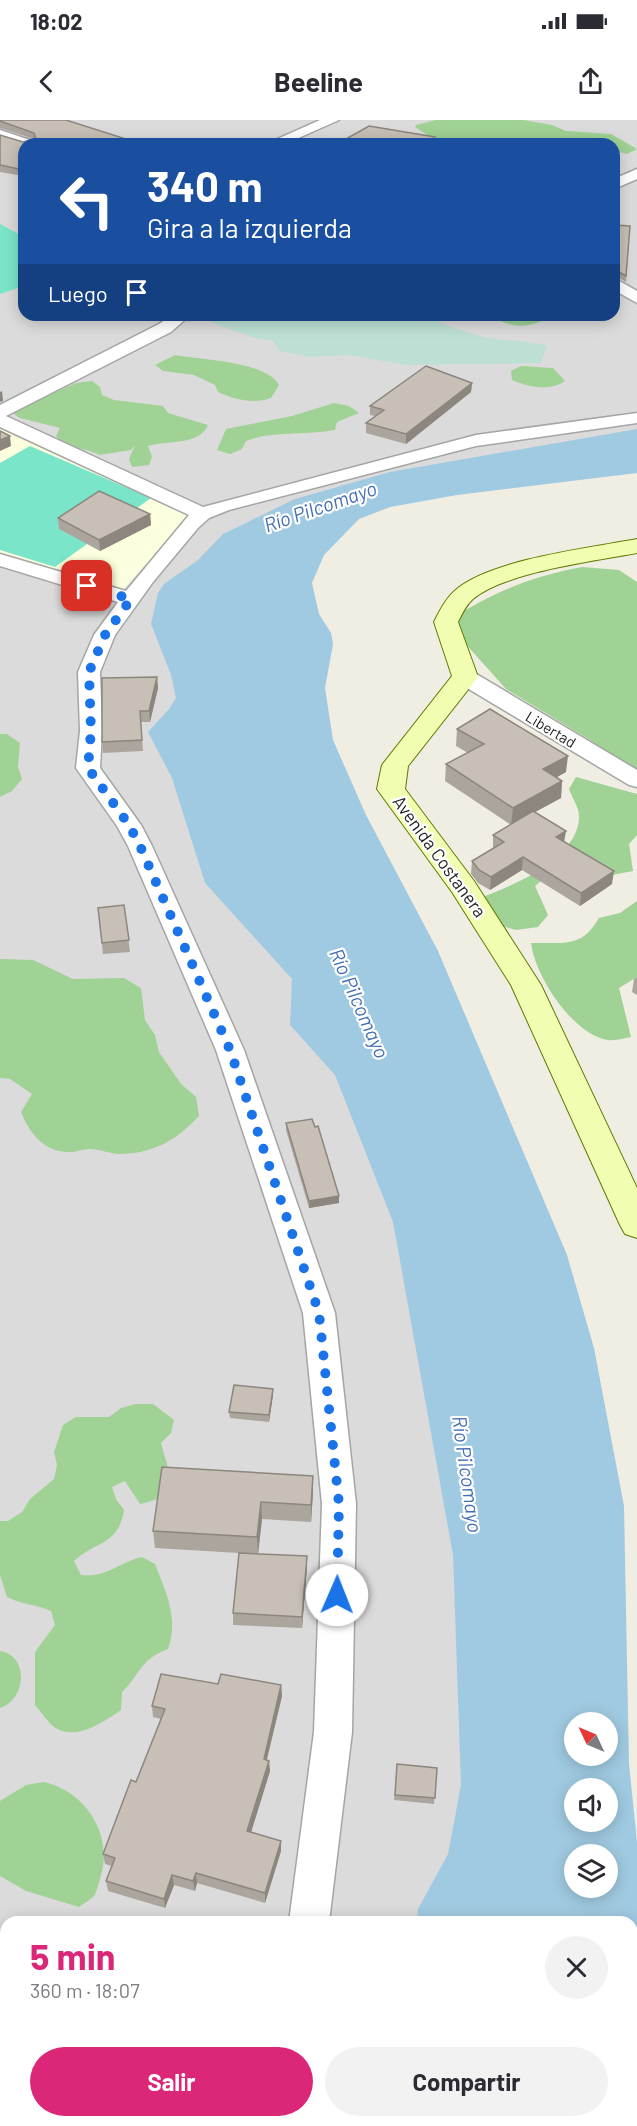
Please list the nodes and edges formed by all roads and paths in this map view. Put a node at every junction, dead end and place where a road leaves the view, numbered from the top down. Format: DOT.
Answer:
graph roads {
  1 [pos="332,120"];
  2 [pos="0,134"];
  3 [pos="288,138"];
  4 [pos="18,140"];
  5 [pos="637,173"];
  6 [pos="620,182"];
  7 [pos="620,287"];
  8 [pos="637,298"];
  9 [pos="175,321"];
  10 [pos="0,412"];
  11 [pos="637,418"];
  12 [pos="0,420"];
  13 [pos="202,514"];
  14 [pos="637,546"];
  15 [pos="0,560"];
  16 [pos="131,599"];
  17 [pos="465,677"];
  18 [pos="637,780"];
  19 [pos="637,1225"];
  20 [pos="310,1916"];
  1 -- 3 [label="street"];
  2 -- 4 [label="street"];
  5 -- 6 [label="street"];
  7 -- 8 [label="street"];
  9 -- 10 [label="street"];
  11 -- 13 [label="street"];
  12 -- 13 [label="street"];
  13 -- 16 [label="street"];
  14 -- 17 [label="street"];
  15 -- 16 [label="street"];
  16 -- 20 [label="street"];
  17 -- 18 [label="street, Libertad"];
  17 -- 19 [label="street, Avenida Costanera"];
}
